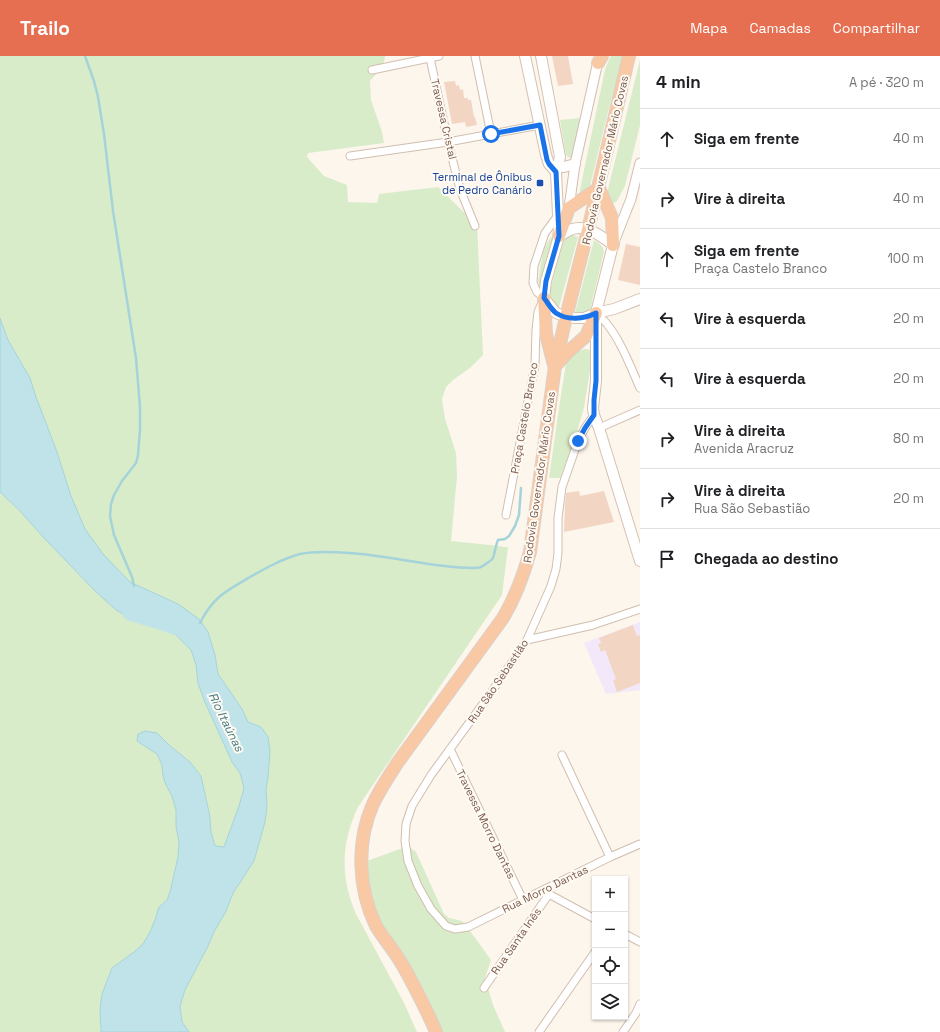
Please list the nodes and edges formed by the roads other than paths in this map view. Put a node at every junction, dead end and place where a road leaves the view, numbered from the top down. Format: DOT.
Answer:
graph roads {
  1 [pos="439,56"];
  2 [pos="475,56"];
  3 [pos="525,56"];
  4 [pos="541,56"];
  5 [pos="630,56"];
  6 [pos="430,58"];
  7 [pos="600,58"];
  8 [pos="372,70"];
  9 [pos="540,125"];
  10 [pos="491,134"];
  11 [pos="448,142"];
  12 [pos="350,156"];
  13 [pos="640,163"];
  14 [pos="575,164"];
  15 [pos="557,169"];
  16 [pos="598,188"];
  17 [pos="569,208"];
  18 [pos="558,215"];
  19 [pos="475,226"];
  20 [pos="588,230"];
  21 [pos="559,236"];
  22 [pos="613,245"];
  23 [pos="544,298"];
  24 [pos="640,299"];
  25 [pos="596,313"];
  26 [pos="566,317"];
  27 [pos="555,366"];
  28 [pos="640,388"];
  29 [pos="640,410"];
  30 [pos="594,415"];
  31 [pos="599,428"];
  32 [pos="506,515"];
  33 [pos="640,561"];
  34 [pos="640,609"];
  35 [pos="527,640"];
  36 [pos="450,749"];
  37 [pos="562,755"];
  38 [pos="640,844"];
  39 [pos="610,857"];
  40 [pos="541,890"];
  41 [pos="549,894"];
  42 [pos="523,900"];
  43 [pos="592,917"];
  44 [pos="449,927"];
  45 [pos="628,936"];
  46 [pos="640,942"];
  47 [pos="592,956"];
  48 [pos="484,988"];
  49 [pos="640,1004"];
  50 [pos="436,1032"];
  51 [pos="539,1032"];
  52 [pos="623,1032"];
  1 -- 6 [label="street"];
  2 -- 10 [label="street"];
  3 -- 9 [label="main road"];
  4 -- 15 [label="main road, Praça Castelo Branco"];
  5 -- 16 [label="highway, Rodovia Governador Mário Covas"];
  6 -- 8 [label="street"];
  6 -- 11 [label="street, Travessa Cristal"];
  7 -- 14 [label="street"];
  9 -- 10 [label="street"];
  9 -- 15 [label="main road"];
  10 -- 11 [label="street"];
  11 -- 12 [label="street"];
  11 -- 19 [label="street, Travessa Cristal"];
  13 -- 22 [label="street"];
  14 -- 15 [label="main road"];
  14 -- 17 [label="street"];
  15 -- 18 [label="main road, Praça Castelo Branco"];
  16 -- 17 [label="highway"];
  16 -- 20 [label="highway, Rodovia Governador Mário Covas"];
  16 -- 22 [label="highway"];
  17 -- 18 [label="street"];
  17 -- 21 [label="highway"];
  18 -- 21 [label="main road, Praça Castelo Branco"];
  18 -- 23 [label="street"];
  20 -- 21 [label="main road"];
  20 -- 22 [label="main road"];
  20 -- 26 [label="highway, Rodovia Governador Mário Covas"];
  21 -- 23 [label="main road, Praça Castelo Branco"];
  22 -- 25 [label="main road"];
  23 -- 26 [label="main road"];
  23 -- 27 [label="highway"];
  23 -- 32 [label="street, Praça Castelo Branco"];
  24 -- 25 [label="main road"];
  25 -- 26 [label="main road"];
  25 -- 27 [label="highway"];
  25 -- 28 [label="street"];
  25 -- 30 [label="main road"];
  26 -- 27 [label="highway, Rodovia Governador Mário Covas"];
  27 -- 50 [label="highway, Rodovia Governador Mário Covas"];
  29 -- 31 [label="street"];
  30 -- 31 [label="main road"];
  30 -- 35 [label="street, Rua São Sebastião"];
  31 -- 33 [label="main road"];
  34 -- 35 [label="street"];
  35 -- 36 [label="street, Rua São Sebastião"];
  36 -- 42 [label="street, Travessa Morro Dantas"];
  36 -- 44 [label="street, Rua São Sebastião"];
  37 -- 39 [label="street"];
  38 -- 39 [label="street, Rua Morro Dantas"];
  39 -- 40 [label="street, Rua Morro Dantas"];
  40 -- 41 [label="street"];
  40 -- 42 [label="street, Rua Morro Dantas"];
  41 -- 43 [label="street"];
  41 -- 48 [label="street, Rua Santa Inês"];
  42 -- 44 [label="street, Rua Morro Dantas"];
  45 -- 46 [label="street"];
  47 -- 51 [label="street"];
  49 -- 52 [label="street"];
}
